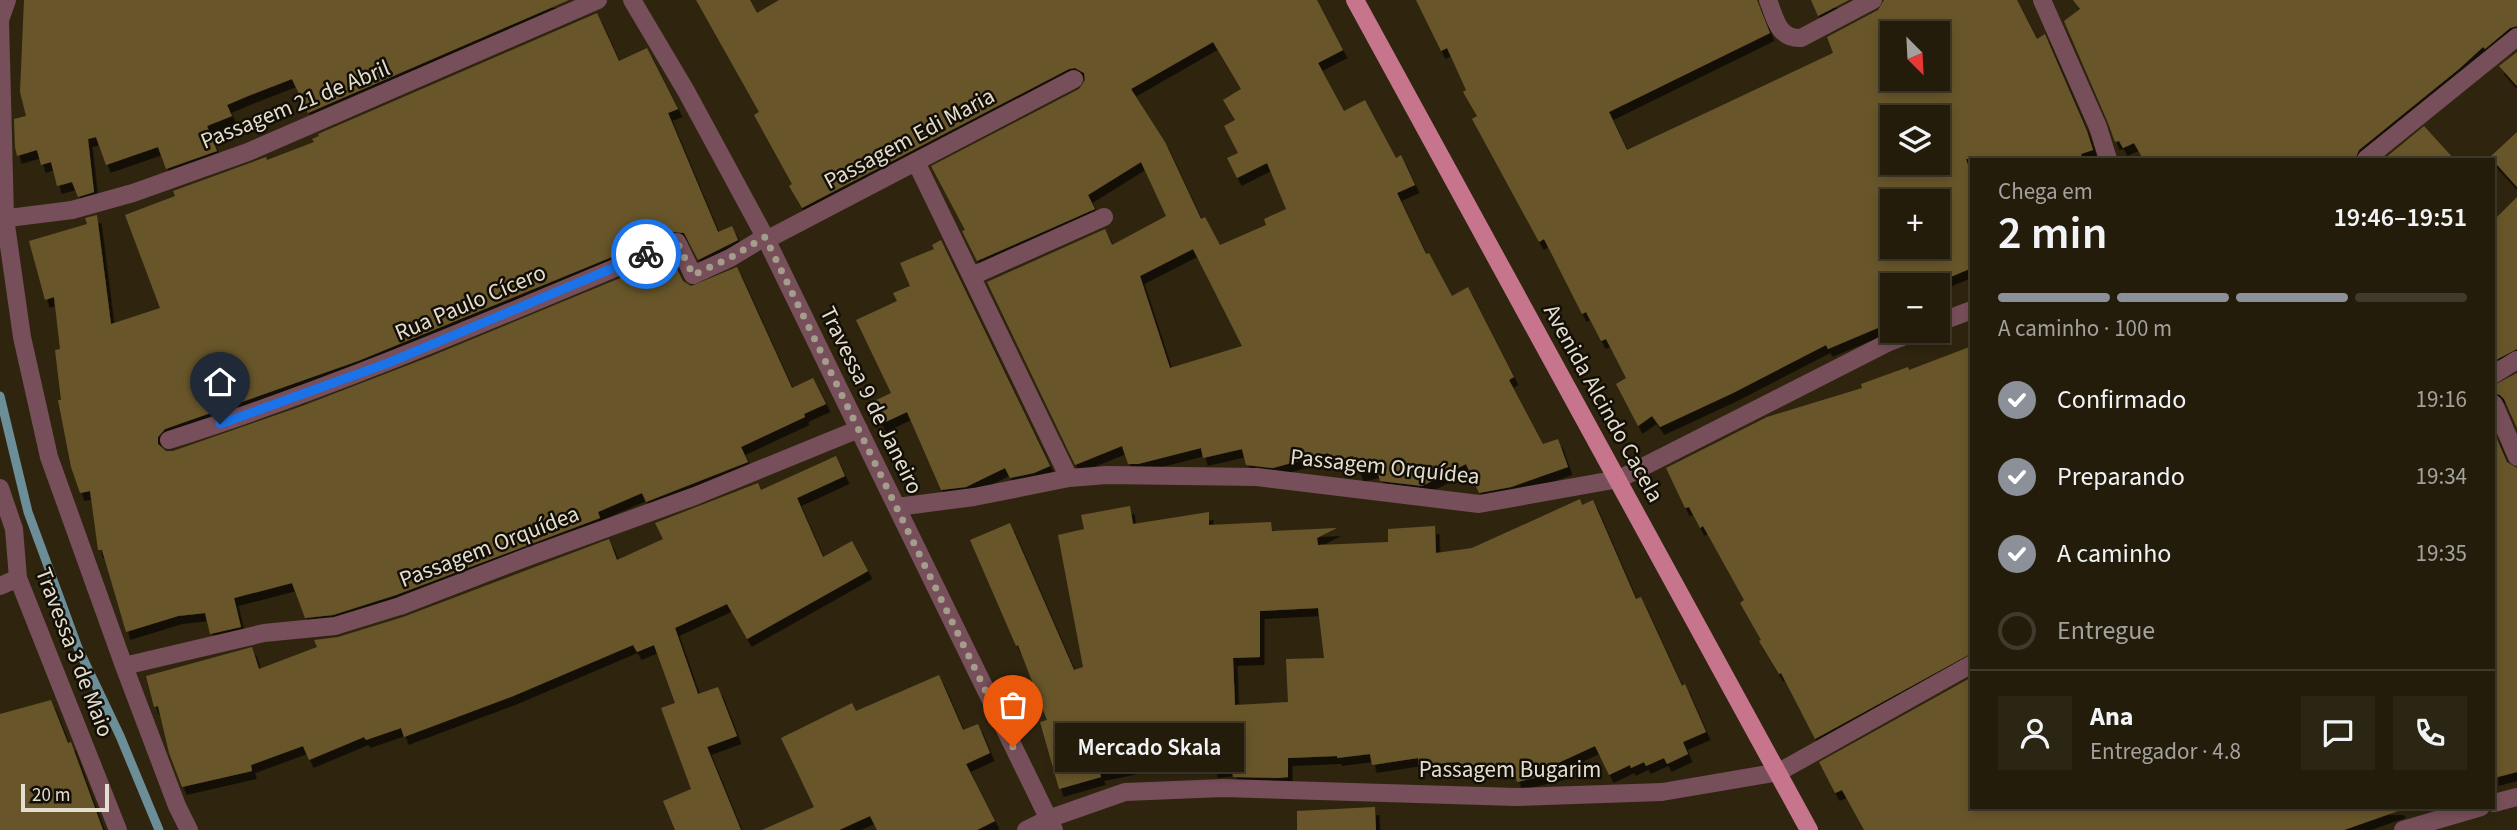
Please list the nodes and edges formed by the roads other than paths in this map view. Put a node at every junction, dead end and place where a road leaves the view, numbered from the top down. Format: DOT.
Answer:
graph roads {
  1 [pos="7,0"];
  2 [pos="598,0"];
  3 [pos="632,0"];
  4 [pos="1355,0"];
  5 [pos="1768,0"];
  6 [pos="1874,0"];
  7 [pos="2042,0"];
  8 [pos="2517,37"];
  9 [pos="1074,79"];
  10 [pos="2108,158"];
  11 [pos="2367,158"];
  12 [pos="916,162"];
  13 [pos="1104,217"];
  14 [pos="3,218"];
  15 [pos="765,238"];
  16 [pos="972,276"];
  17 [pos="1970,311"];
  18 [pos="1950,318"];
  19 [pos="1887,343"];
  20 [pos="2517,360"];
  21 [pos="2495,373"];
  22 [pos="2495,406"];
  23 [pos="859,429"];
  24 [pos="169,440"];
  25 [pos="2517,457"];
  26 [pos="1069,478"];
  27 [pos="1619,479"];
  28 [pos="0,488"];
  29 [pos="897,507"];
  30 [pos="18,578"];
  31 [pos="0,586"];
  32 [pos="1970,665"];
  33 [pos="124,666"];
  34 [pos="1779,772"];
  35 [pos="2517,797"];
  36 [pos="2495,803"];
  37 [pos="2474,809"];
  38 [pos="1051,824"];
  39 [pos="118,830"];
  40 [pos="189,830"];
  41 [pos="1026,830"];
  42 [pos="1809,830"];
  43 [pos="2403,830"];
  1 -- 14 [label="street"];
  2 -- 14 [label="street, Passagem 21 de Abril"];
  3 -- 15 [label="street, Travessa 9 de Janeiro"];
  4 -- 27 [label="main road, Avenida Alcindo Cacela"];
  5 -- 6 [label="street"];
  7 -- 10 [label="street"];
  8 -- 11 [label="street"];
  9 -- 12 [label="street, Passagem Edi Maria"];
  12 -- 15 [label="street, Passagem Edi Maria"];
  12 -- 16 [label="street"];
  13 -- 16 [label="street"];
  14 -- 33 [label="street"];
  15 -- 23 [label="street, Travessa 9 de Janeiro"];
  15 -- 24 [label="street, Rua Paulo Cícero"];
  16 -- 26 [label="street"];
  17 -- 18 [label="street"];
  19 -- 27 [label="street, Passagem Orquídea"];
  20 -- 21 [label="street"];
  22 -- 25 [label="street"];
  23 -- 29 [label="street, Travessa 9 de Janeiro"];
  23 -- 33 [label="street, Passagem Orquídea"];
  26 -- 27 [label="street, Passagem Orquídea"];
  26 -- 29 [label="street, Passagem Orquídea"];
  27 -- 34 [label="main road, Avenida Alcindo Cacela"];
  28 -- 30 [label="street, Travessa 3 de Maio"];
  29 -- 38 [label="street, Travessa 9 de Janeiro"];
  30 -- 31 [label="street"];
  30 -- 39 [label="street, Travessa 3 de Maio"];
  32 -- 34 [label="street, Passagem Bugarim"];
  33 -- 40 [label="street"];
  34 -- 38 [label="street, Passagem Bugarim"];
  34 -- 42 [label="main road, Avenida Alcindo Cacela"];
  35 -- 36 [label="street"];
  37 -- 43 [label="street"];
  38 -- 41 [label="street, Passagem Bugarim"];
}
